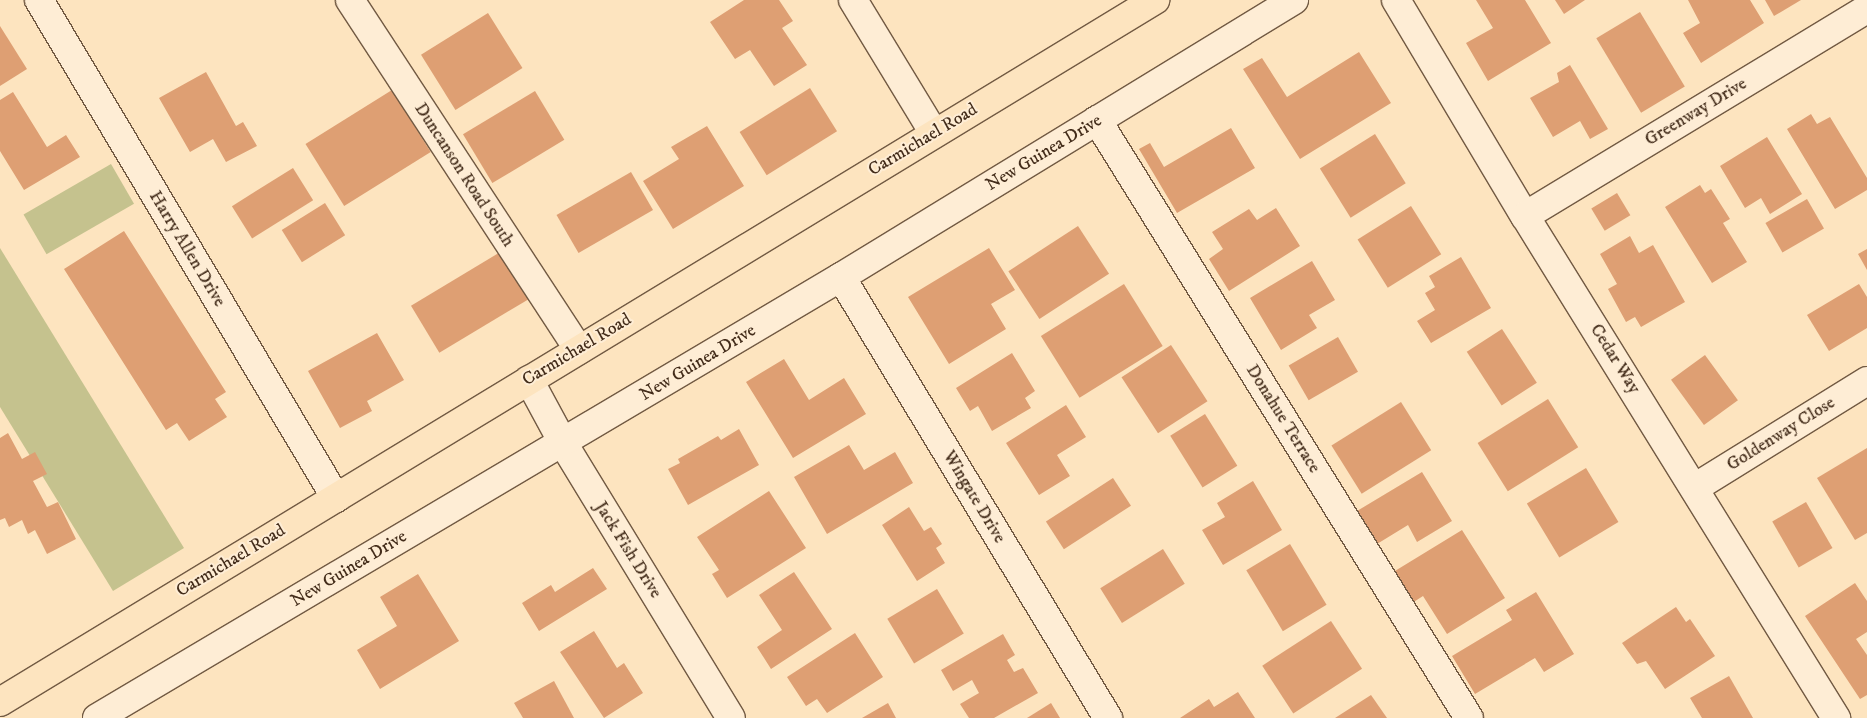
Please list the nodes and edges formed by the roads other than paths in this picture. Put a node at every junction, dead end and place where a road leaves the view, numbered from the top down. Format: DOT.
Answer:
graph roads {
  1 [pos="39,0"];
  2 [pos="350,0"];
  3 [pos="853,0"];
  4 [pos="1155,0"];
  5 [pos="1294,0"];
  6 [pos="1396,0"];
  7 [pos="1867,8"];
  8 [pos="1097,120"];
  9 [pos="934,134"];
  10 [pos="1525,216"];
  11 [pos="841,277"];
  12 [pos="578,350"];
  13 [pos="529,380"];
  14 [pos="1867,381"];
  15 [pos="563,443"];
  16 [pos="1696,487"];
  17 [pos="336,498"];
  18 [pos="0,702"];
  19 [pos="724,716"];
  20 [pos="97,718"];
  21 [pos="1108,718"];
  22 [pos="1469,718"];
  23 [pos="1836,718"];
  1 -- 17 [label="street, Harry Allen Drive"];
  2 -- 12 [label="street, Duncanson Road South"];
  3 -- 9 [label="street"];
  4 -- 9 [label="main road, Carmichael Road"];
  5 -- 8 [label="street, New Guinea Drive"];
  6 -- 10 [label="street, Cedar Way"];
  7 -- 10 [label="street, Greenway Drive"];
  8 -- 11 [label="street, New Guinea Drive"];
  8 -- 22 [label="street, Donahue Terrace"];
  9 -- 12 [label="main road, Carmichael Road"];
  10 -- 16 [label="street, Cedar Way"];
  11 -- 15 [label="street, New Guinea Drive"];
  11 -- 21 [label="street, Wingate Drive"];
  12 -- 13 [label="main road, Carmichael Road"];
  13 -- 15 [label="street, Jack Fish Drive"];
  13 -- 17 [label="main road, Carmichael Road"];
  14 -- 16 [label="street, Goldenway Close"];
  15 -- 19 [label="street, Jack Fish Drive"];
  15 -- 20 [label="street, New Guinea Drive"];
  16 -- 23 [label="street, Cedar Way"];
  17 -- 18 [label="main road, Carmichael Road"];
}
